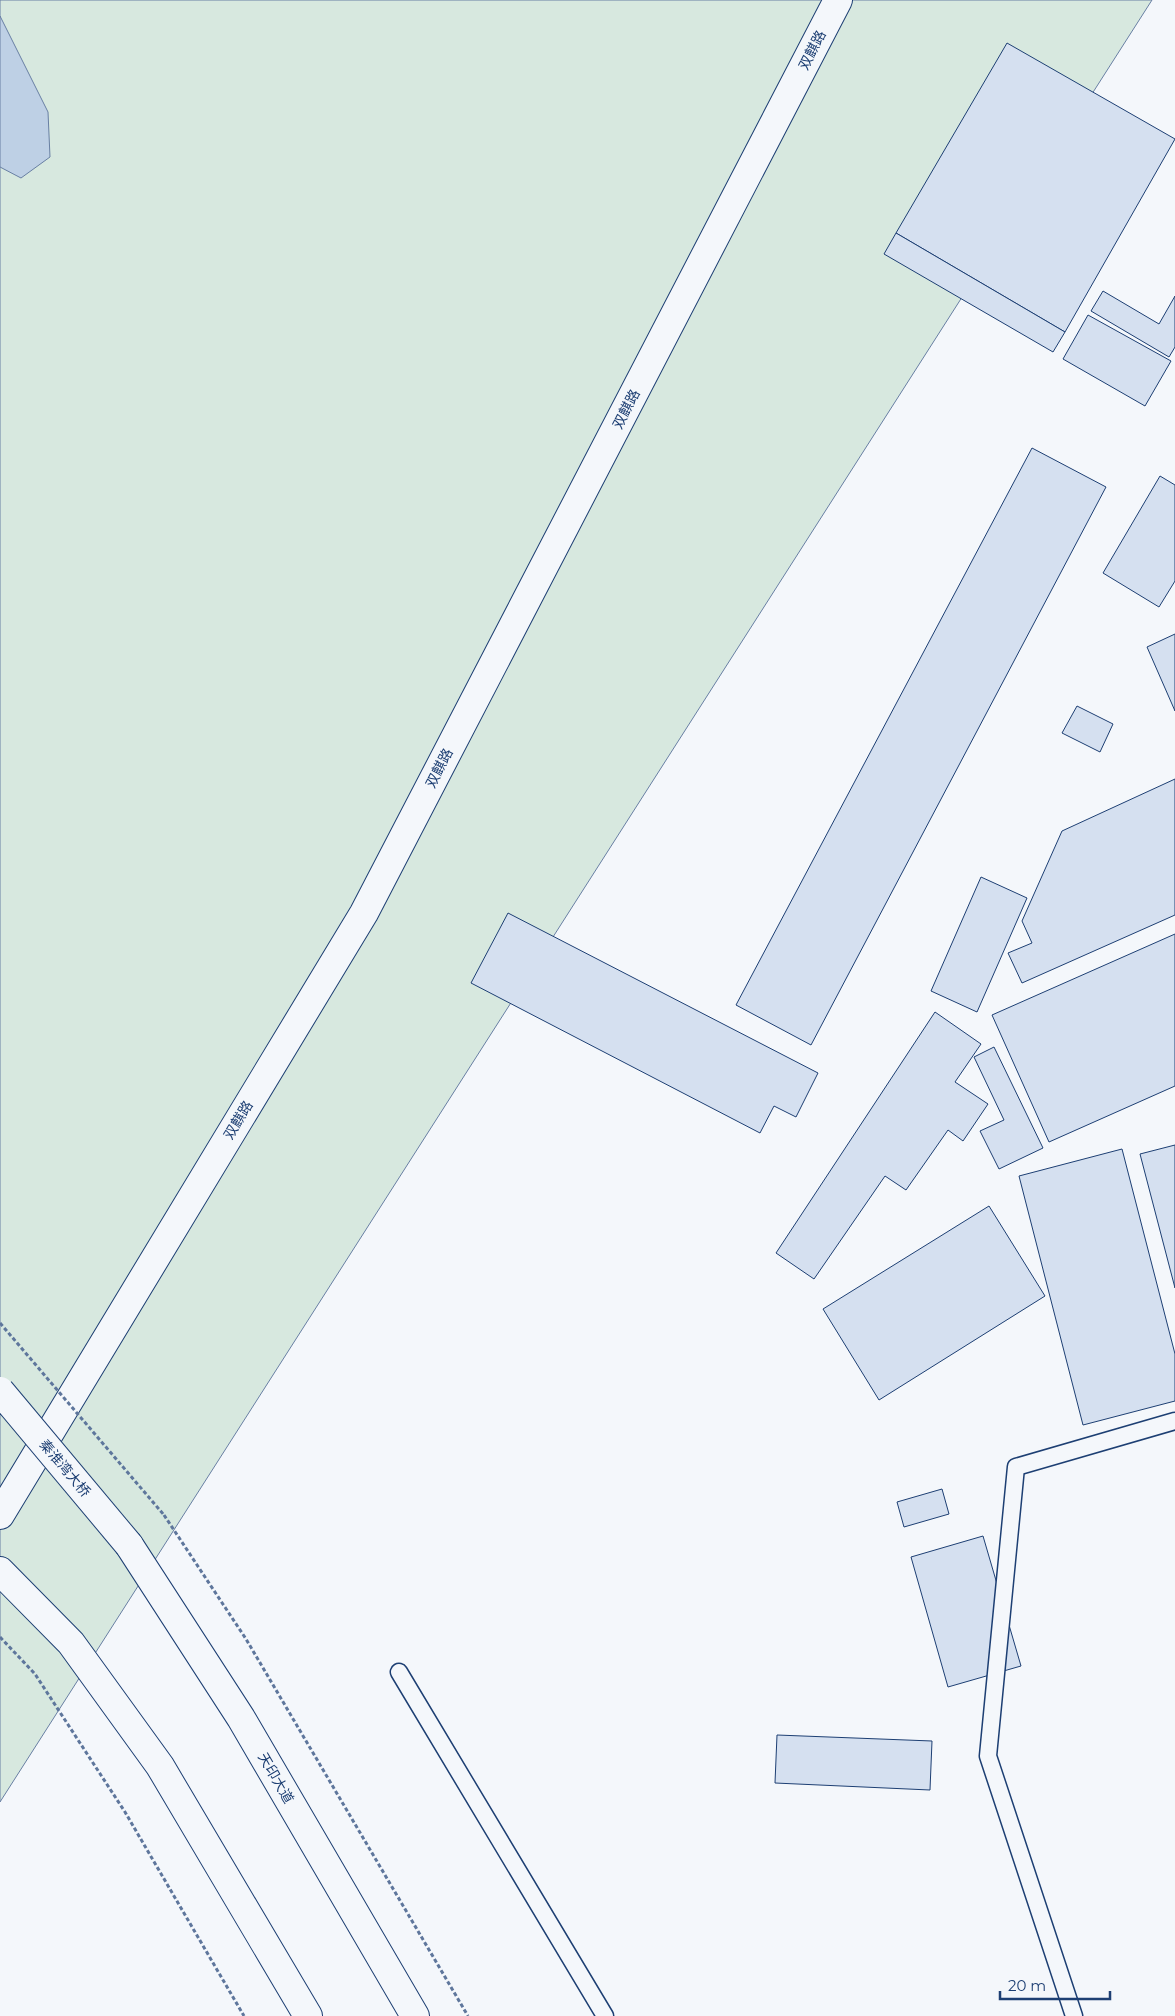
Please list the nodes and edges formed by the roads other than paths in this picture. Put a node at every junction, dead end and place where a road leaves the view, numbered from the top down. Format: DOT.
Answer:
graph roads {
  1 [pos="838,0"];
  2 [pos="0,1391"];
  3 [pos="1175,1421"];
  4 [pos="0,1515"];
  5 [pos="129,1545"];
  6 [pos="0,1571"];
  7 [pos="399,1672"];
  8 [pos="308,2016"];
  9 [pos="415,2016"];
  10 [pos="605,2016"];
  11 [pos="1074,2016"];
  1 -- 4 [label="street, 双麒路"];
  2 -- 5 [label="street, 秦淮湾大桥, bridge"];
  3 -- 11 [label="lane"];
  5 -- 9 [label="street, 天印大道"];
  6 -- 8 [label="street"];
  7 -- 10 [label="lane"];
}
